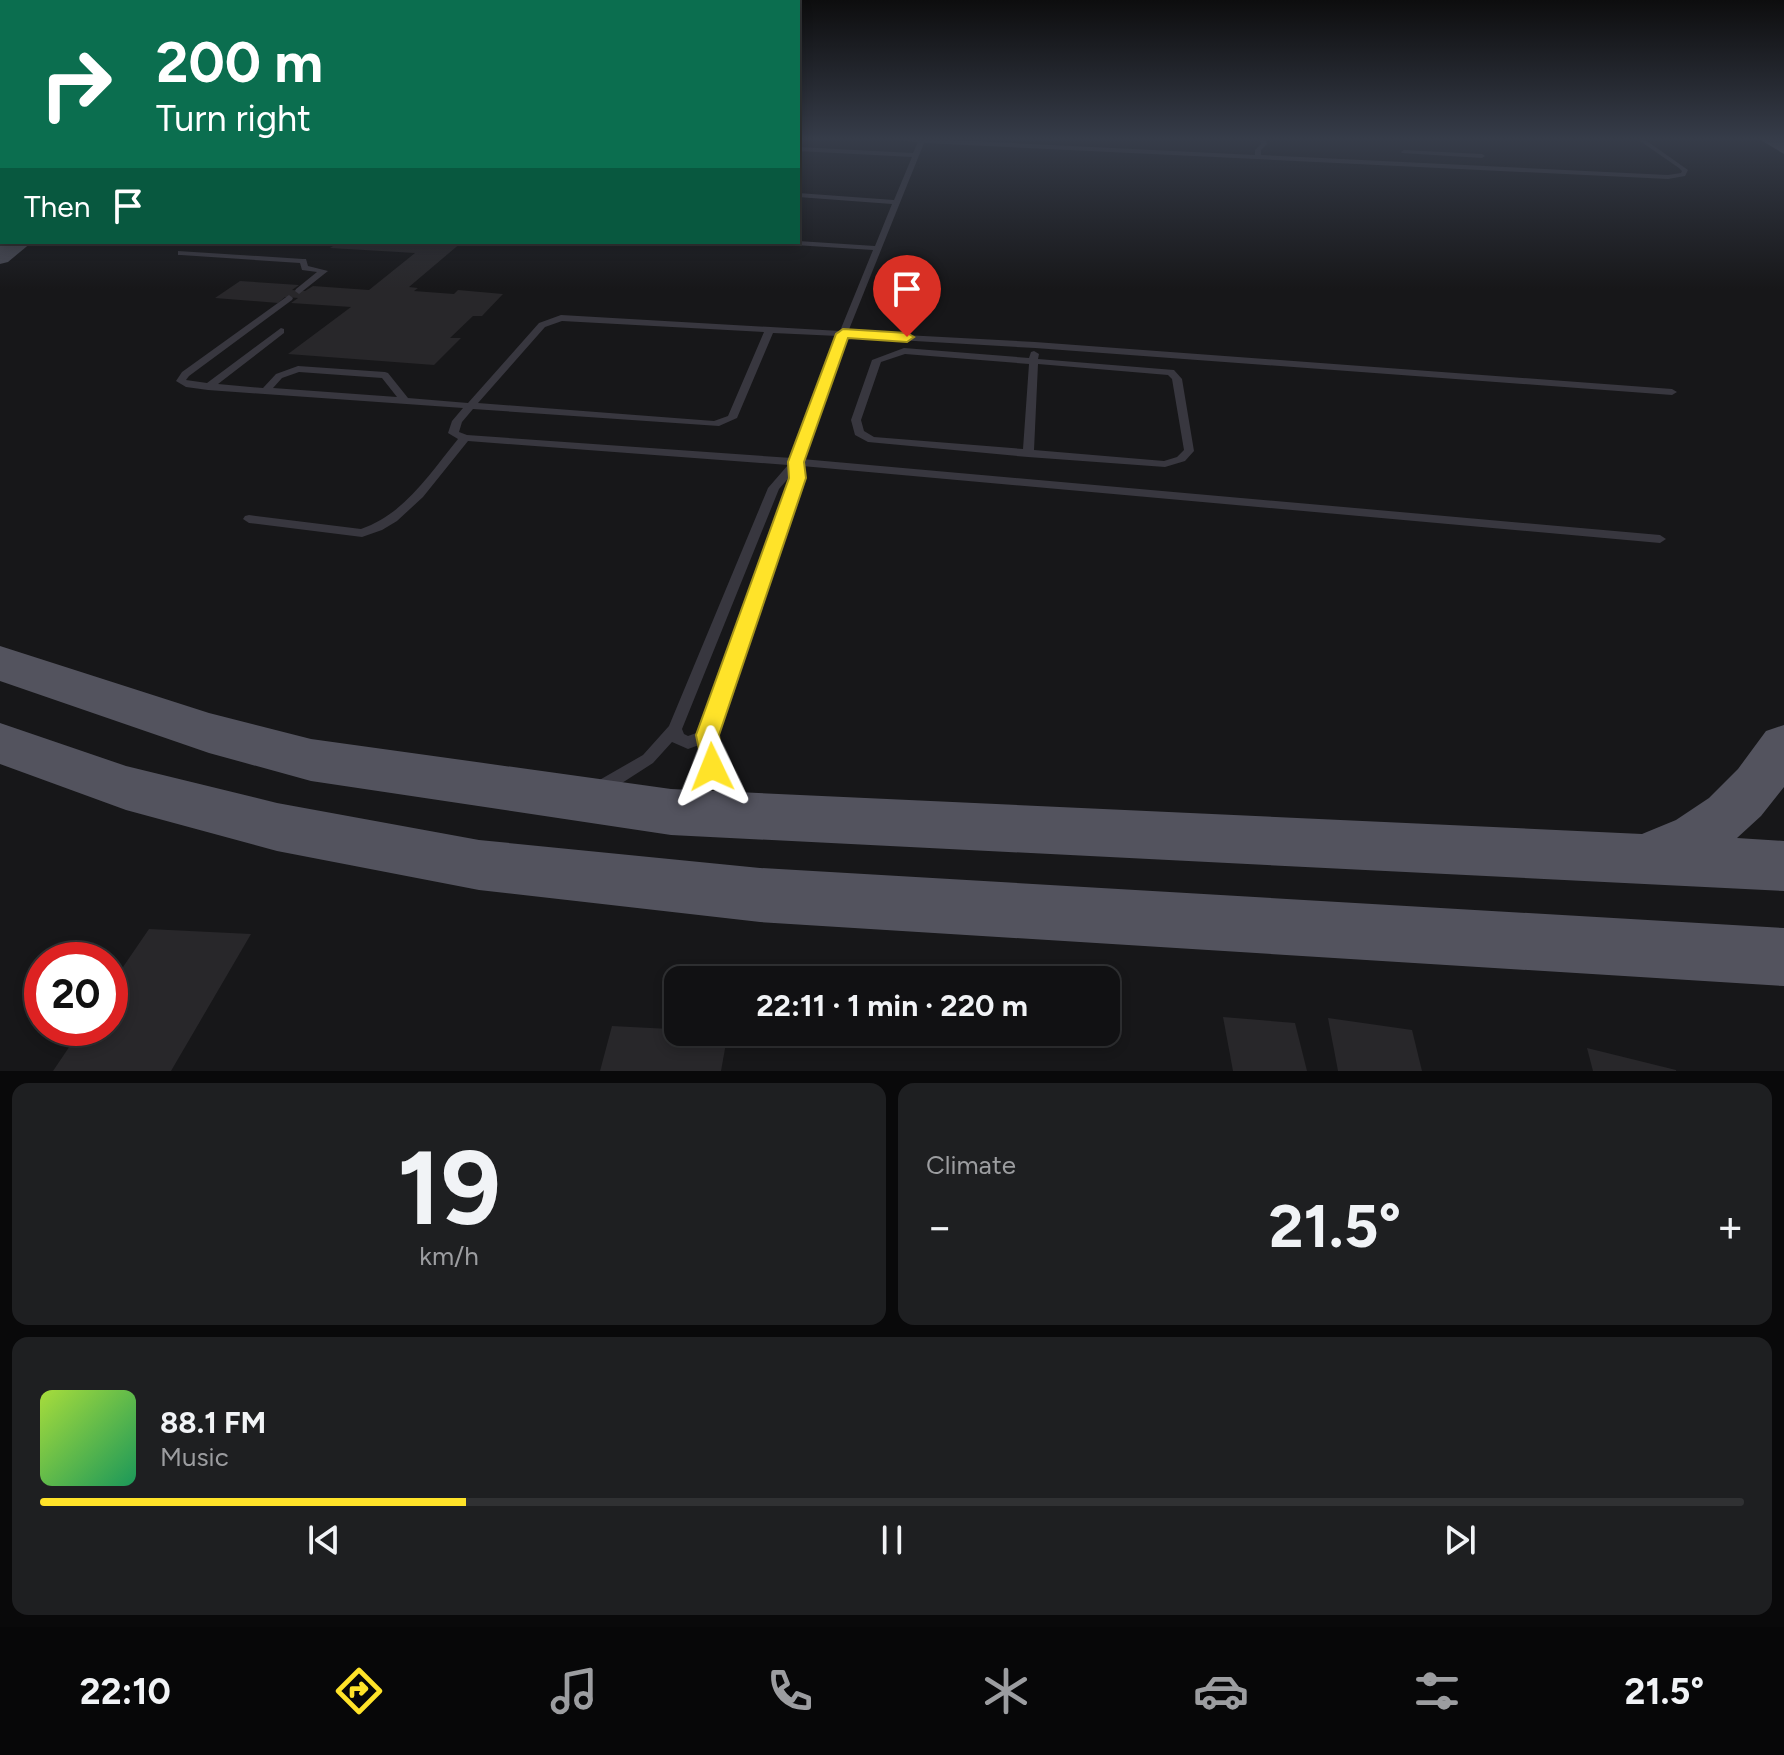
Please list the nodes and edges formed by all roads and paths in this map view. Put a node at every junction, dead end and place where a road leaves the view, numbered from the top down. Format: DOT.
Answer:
graph roads {
  1 [pos="902,189"];
  2 [pos="800,195"];
  3 [pos="897,202"];
  4 [pos="800,243"];
  5 [pos="17,244"];
  6 [pos="877,248"];
  7 [pos="181,253"];
  8 [pos="0,257"];
  9 [pos="299,291"];
  10 [pos="289,298"];
  11 [pos="770,329"];
  12 [pos="281,331"];
  13 [pos="843,334"];
  14 [pos="1035,345"];
  15 [pos="1033,360"];
  16 [pos="208,387"];
  17 [pos="265,391"];
  18 [pos="1672,392"];
  19 [pos="404,400"];
  20 [pos="471,406"];
  21 [pos="465,438"];
  22 [pos="1028,454"];
  23 [pos="796,462"];
  24 [pos="249,519"];
  25 [pos="1660,539"];
  26 [pos="725,607"];
  27 [pos="751,609"];
  28 [pos="0,663"];
  29 [pos="675,729"];
  30 [pos="708,735"];
  31 [pos="0,743"];
  32 [pos="1784,745"];
  33 [pos="570,799"];
  34 [pos="761,817"];
  35 [pos="1639,860"];
  36 [pos="1784,866"];
  37 [pos="1777,959"];
  1 -- 3 [label="lane"];
  2 -- 3 [label="lane"];
  3 -- 6 [label="lane"];
  4 -- 6 [label="lane"];
  5 -- 8 [label="main road"];
  6 -- 13 [label="lane"];
  7 -- 9 [label="lane"];
  10 -- 16 [label="lane"];
  11 -- 13 [label="lane"];
  11 -- 20 [label="lane"];
  11 -- 20 [label="lane"];
  12 -- 16 [label="lane"];
  13 -- 14 [label="lane"];
  13 -- 23 [label="lane"];
  14 -- 15 [label="lane"];
  14 -- 18 [label="lane"];
  15 -- 22 [label="lane"];
  15 -- 22 [label="lane"];
  15 -- 22 [label="lane"];
  16 -- 17 [label="lane"];
  17 -- 19 [label="lane"];
  17 -- 19 [label="lane"];
  19 -- 20 [label="lane"];
  20 -- 21 [label="lane"];
  21 -- 23 [label="lane"];
  21 -- 24 [label="lane"];
  23 -- 25 [label="lane"];
  23 -- 26 [label="lane"];
  23 -- 27 [label="lane"];
  26 -- 27 [label="lane"];
  26 -- 29 [label="lane"];
  27 -- 30 [label="lane"];
  28 -- 33 [label="main road"];
  29 -- 30 [label="lane"];
  29 -- 33 [label="lane"];
  30 -- 34 [label="lane"];
  31 -- 37 [label="main road"];
  32 -- 35 [label="main road"];
  33 -- 34 [label="main road"];
  34 -- 35 [label="main road"];
  35 -- 36 [label="main road"];
}
